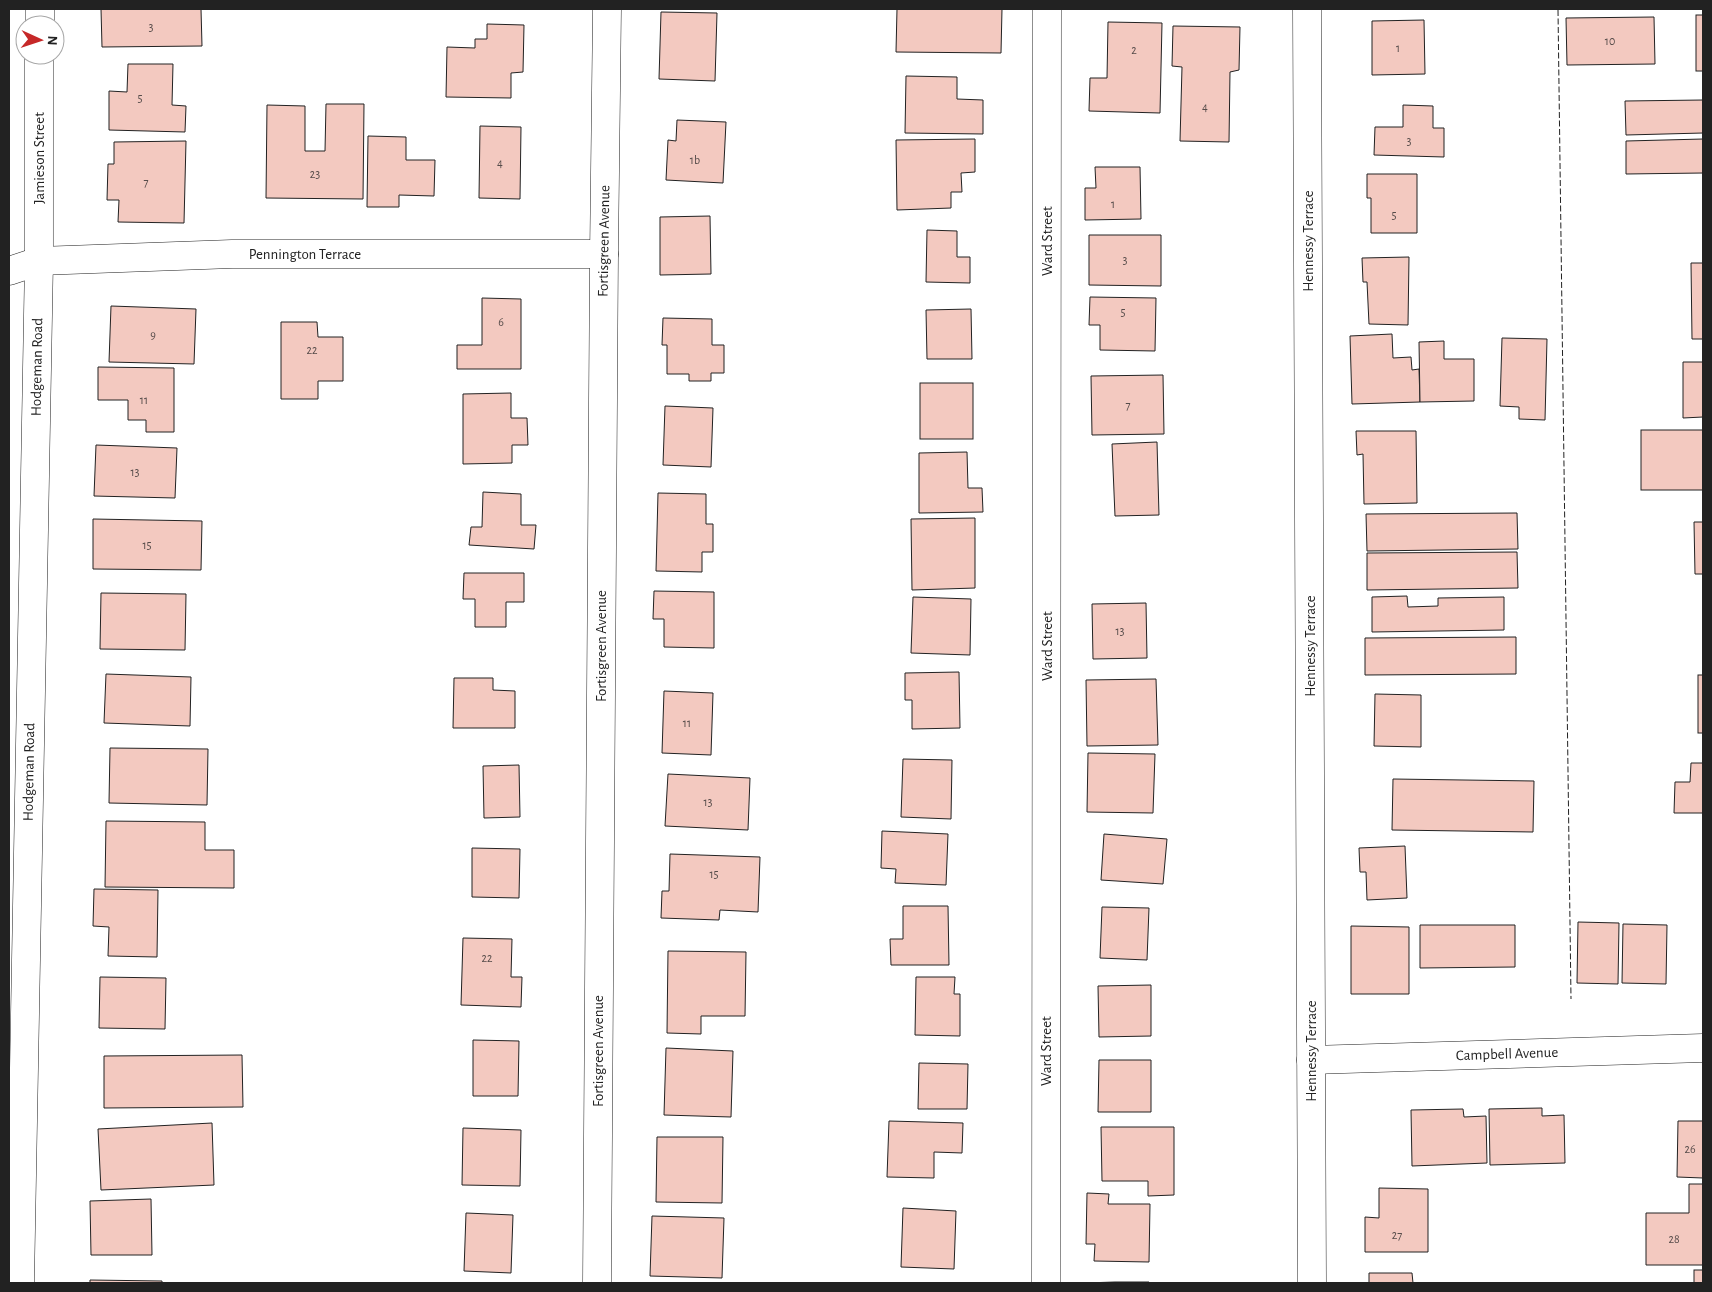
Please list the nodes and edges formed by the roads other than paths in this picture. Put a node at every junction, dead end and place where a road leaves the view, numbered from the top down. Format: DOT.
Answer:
graph roads {
  1 [pos="608,9"];
  2 [pos="1047,9"];
  3 [pos="1307,9"];
  4 [pos="39,65"];
  5 [pos="604,254"];
  6 [pos="39,261"];
  7 [pos="9,271"];
  8 [pos="1703,1048"];
  9 [pos="1311,1060"];
  10 [pos="14,1256"];
  11 [pos="20,1283"];
  12 [pos="597,1283"];
  13 [pos="1046,1283"];
  14 [pos="1312,1283"];
  1 -- 5 [label="street, Fortisgreen Avenue"];
  2 -- 13 [label="street, Ward Street"];
  3 -- 9 [label="street, Hennessy Terrace"];
  4 -- 6 [label="street, Jamieson Street"];
  5 -- 6 [label="street, Pennington Terrace"];
  5 -- 12 [label="street, Fortisgreen Avenue"];
  6 -- 7 [label="street, Pennington Terrace"];
  6 -- 10 [label="street, Hodgeman Road"];
  8 -- 9 [label="street, Campbell Avenue"];
  9 -- 14 [label="street, Hennessy Terrace"];
  10 -- 11 [label="street, Hodgeman Road"];
}
